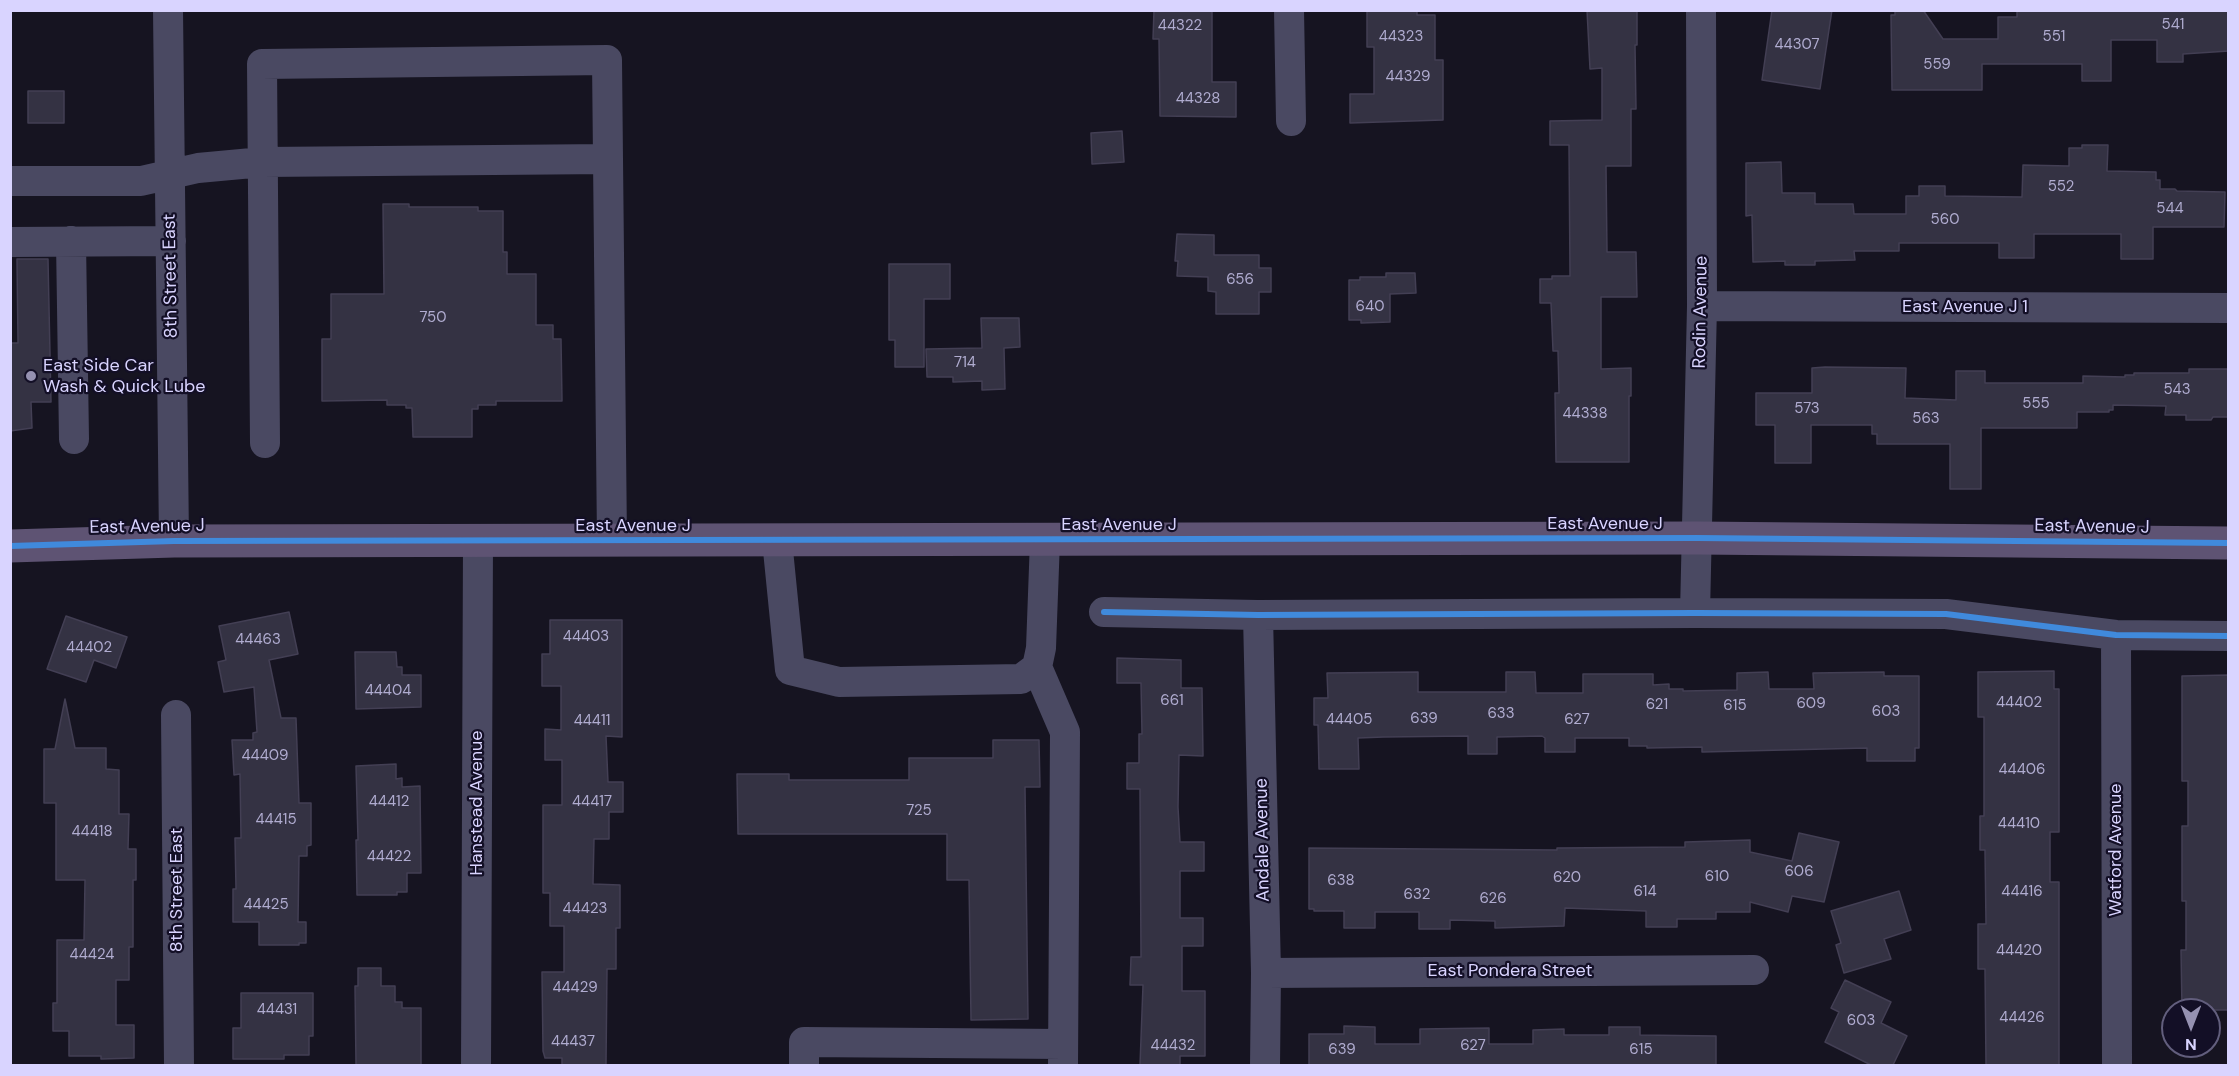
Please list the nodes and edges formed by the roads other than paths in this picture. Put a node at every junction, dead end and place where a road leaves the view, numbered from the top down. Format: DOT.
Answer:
graph roads {
  1 [pos="168,10"];
  2 [pos="1289,10"];
  3 [pos="1701,10"];
  4 [pos="1291,121"];
  5 [pos="608,159"];
  6 [pos="263,162"];
  7 [pos="170,175"];
  8 [pos="10,181"];
  9 [pos="171,241"];
  10 [pos="10,242"];
  11 [pos="71,242"];
  12 [pos="1702,306"];
  13 [pos="2229,308"];
  14 [pos="74,439"];
  15 [pos="265,443"];
  16 [pos="1697,538"];
  17 [pos="777,540"];
  18 [pos="1045,540"];
  19 [pos="174,541"];
  20 [pos="478,541"];
  21 [pos="612,541"];
  22 [pos="2229,543"];
  23 [pos="10,546"];
  24 [pos="1104,612"];
  25 [pos="1695,613"];
  26 [pos="1258,615"];
  27 [pos="2116,635"];
  28 [pos="2229,636"];
  29 [pos="1037,667"];
  30 [pos="176,714"];
  31 [pos="1754,970"];
  32 [pos="1266,973"];
  33 [pos="1063,1055"];
  34 [pos="179,1065"];
  35 [pos="476,1065"];
  36 [pos="804,1065"];
  37 [pos="1265,1065"];
  38 [pos="2117,1065"];
  1 -- 7 [label="street, 8th Street East"];
  2 -- 4 [label="street"];
  3 -- 12 [label="street, Rodin Avenue"];
  5 -- 6 [label="street"];
  5 -- 6 [label="street"];
  5 -- 21 [label="street"];
  6 -- 7 [label="street"];
  6 -- 15 [label="street"];
  7 -- 8 [label="street"];
  7 -- 9 [label="street, 8th Street East"];
  9 -- 11 [label="street"];
  9 -- 19 [label="street, 8th Street East"];
  10 -- 11 [label="street"];
  11 -- 14 [label="street"];
  12 -- 13 [label="street, East Avenue J 1"];
  12 -- 16 [label="street, Rodin Avenue"];
  16 -- 18 [label="main road, East Avenue J"];
  16 -- 22 [label="main road, East Avenue J"];
  16 -- 25 [label="street, Rodin Avenue"];
  17 -- 18 [label="main road, East Avenue J"];
  17 -- 21 [label="main road, East Avenue J"];
  17 -- 29 [label="street"];
  18 -- 29 [label="street"];
  19 -- 20 [label="main road, East Avenue J"];
  19 -- 23 [label="main road, East Avenue J"];
  20 -- 21 [label="main road, East Avenue J"];
  20 -- 35 [label="street, Hanstead Avenue"];
  24 -- 26 [label="street"];
  25 -- 26 [label="street"];
  25 -- 27 [label="street"];
  26 -- 32 [label="street, Andale Avenue"];
  27 -- 28 [label="street"];
  27 -- 38 [label="street, Watford Avenue"];
  29 -- 33 [label="street"];
  30 -- 34 [label="street, 8th Street East"];
  31 -- 32 [label="street, East Pondera Street"];
  32 -- 37 [label="street, Andale Avenue"];
  33 -- 36 [label="street"];
}
